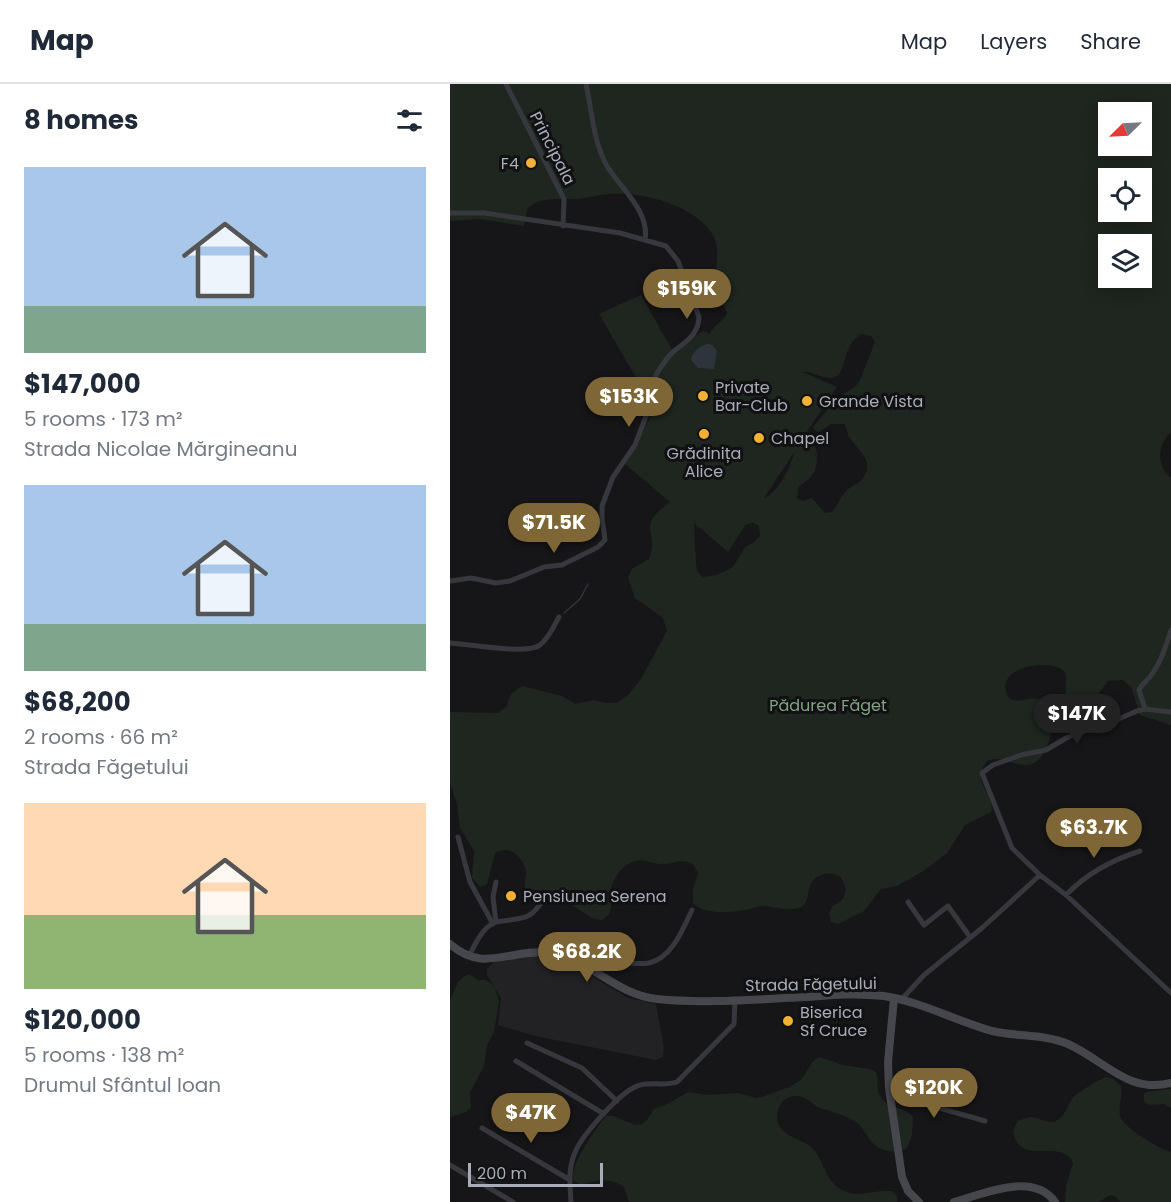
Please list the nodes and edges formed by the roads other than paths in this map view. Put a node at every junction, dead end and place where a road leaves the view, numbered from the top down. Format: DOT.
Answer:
graph roads {
  1 [pos="506,84"];
  2 [pos="586,84"];
  3 [pos="450,213"];
  4 [pos="563,226"];
  5 [pos="645,240"];
  6 [pos="450,581"];
  7 [pos="559,617"];
  8 [pos="1171,630"];
  9 [pos="450,643"];
  10 [pos="1145,709"];
  11 [pos="1171,712"];
  12 [pos="458,837"];
  13 [pos="1140,850"];
  14 [pos="1040,875"];
  15 [pos="496,882"];
  16 [pos="1066,895"];
  17 [pos="545,898"];
  18 [pos="908,902"];
  19 [pos="692,910"];
  20 [pos="494,923"];
  21 [pos="970,937"];
  22 [pos="450,944"];
  23 [pos="469,956"];
  24 [pos="585,967"];
  25 [pos="1171,993"];
  26 [pos="735,999"];
  27 [pos="898,999"];
  28 [pos="527,1043"];
  29 [pos="516,1061"];
  30 [pos="1171,1083"];
  31 [pos="890,1094"];
  32 [pos="617,1101"];
  33 [pos="604,1114"];
  34 [pos="985,1121"];
  35 [pos="482,1128"];
  36 [pos="450,1165"];
  37 [pos="570,1179"];
  38 [pos="513,1202"];
  39 [pos="571,1202"];
  40 [pos="919,1202"];
  41 [pos="954,1202"];
  42 [pos="1055,1202"];
  1 -- 4 [label="street, Principala"];
  2 -- 5 [label="street"];
  3 -- 4 [label="street"];
  4 -- 5 [label="street"];
  5 -- 6 [label="street"];
  7 -- 9 [label="street"];
  8 -- 10 [label="street"];
  10 -- 11 [label="street"];
  10 -- 14 [label="street"];
  12 -- 20 [label="street"];
  13 -- 16 [label="street"];
  14 -- 16 [label="street"];
  14 -- 21 [label="street"];
  15 -- 20 [label="street"];
  16 -- 25 [label="street"];
  17 -- 20 [label="street"];
  18 -- 21 [label="street"];
  19 -- 24 [label="street"];
  20 -- 23 [label="street"];
  21 -- 27 [label="street"];
  22 -- 23 [label="main road, Strada Făgetului"];
  23 -- 24 [label="main road, Strada Făgetului"];
  24 -- 26 [label="main road, Strada Făgetului"];
  26 -- 27 [label="main road, Strada Făgetului"];
  26 -- 32 [label="street"];
  27 -- 30 [label="main road, Strada Făgetului"];
  27 -- 31 [label="main road"];
  28 -- 32 [label="street"];
  29 -- 33 [label="street"];
  31 -- 34 [label="street"];
  31 -- 40 [label="main road"];
  32 -- 33 [label="street"];
  33 -- 37 [label="street"];
  35 -- 37 [label="street"];
  36 -- 38 [label="street"];
  37 -- 39 [label="street"];
  41 -- 42 [label="main road"];
}
